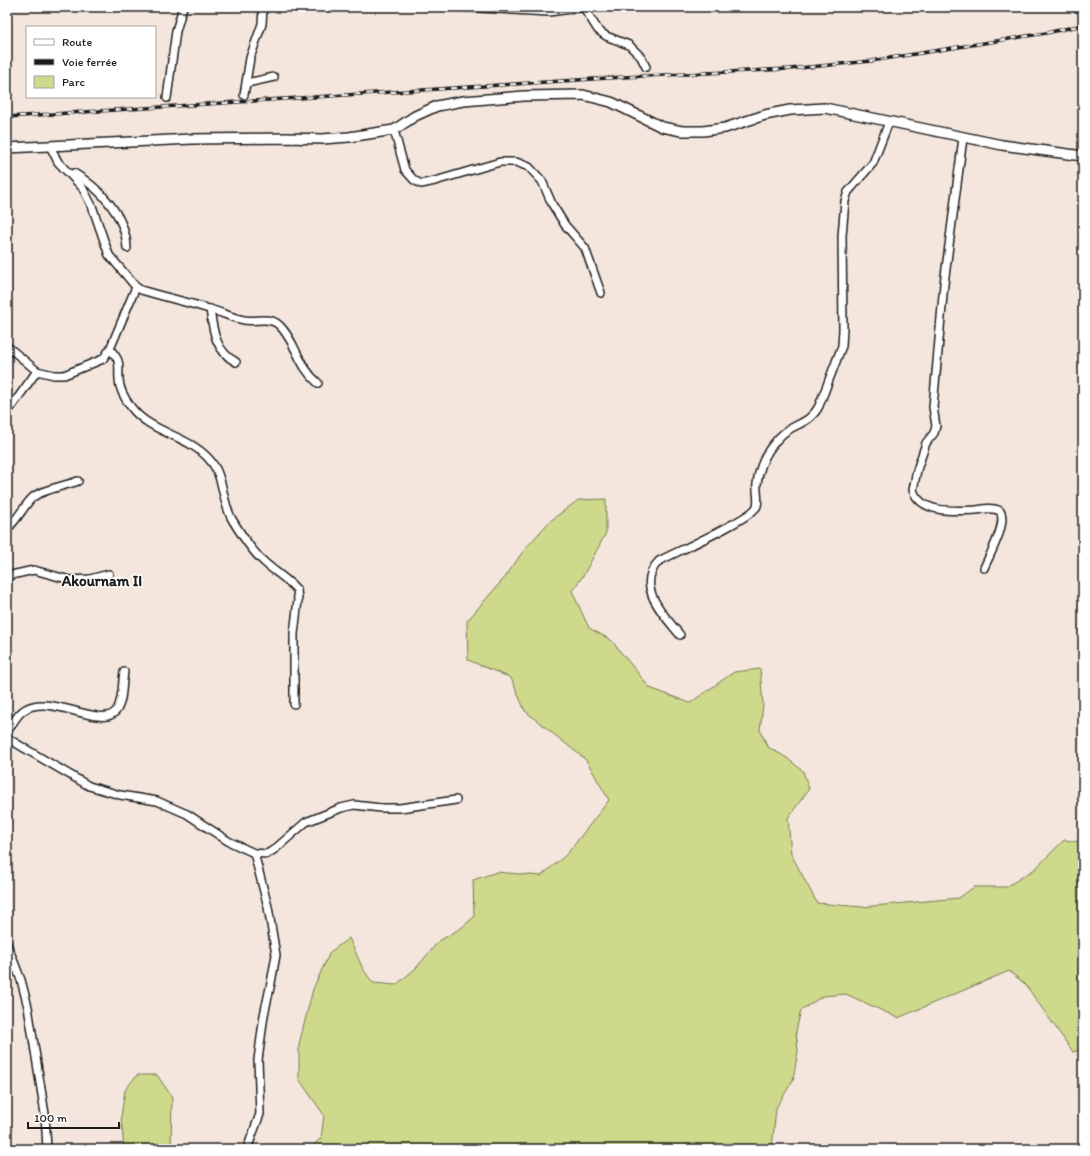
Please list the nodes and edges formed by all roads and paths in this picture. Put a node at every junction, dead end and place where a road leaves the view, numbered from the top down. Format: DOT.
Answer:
graph roads {
  1 [pos="183,7"];
  2 [pos="263,7"];
  3 [pos="461,7"];
  4 [pos="1076,7"];
  5 [pos="585,8"];
  6 [pos="1083,10"];
  7 [pos="646,67"];
  8 [pos="274,77"];
  9 [pos="247,83"];
  10 [pos="244,94"];
  11 [pos="167,98"];
  12 [pos="889,122"];
  13 [pos="394,130"];
  14 [pos="963,138"];
  15 [pos="50,146"];
  16 [pos="7,148"];
  17 [pos="1083,156"];
  18 [pos="66,169"];
  19 [pos="127,248"];
  20 [pos="136,287"];
  21 [pos="601,293"];
  22 [pos="210,309"];
  23 [pos="7,346"];
  24 [pos="110,349"];
  25 [pos="236,362"];
  26 [pos="38,370"];
  27 [pos="318,383"];
  28 [pos="7,413"];
  29 [pos="78,481"];
  30 [pos="7,529"];
  31 [pos="984,568"];
  32 [pos="109,574"];
  33 [pos="7,576"];
  34 [pos="680,635"];
  35 [pos="124,672"];
  36 [pos="294,704"];
  37 [pos="7,732"];
  38 [pos="7,738"];
  39 [pos="456,800"];
  40 [pos="254,853"];
  41 [pos="7,944"];
  42 [pos="47,1149"];
  43 [pos="247,1149"];
  1 -- 11 [label="street"];
  2 -- 9 [label="street"];
  3 -- 5 [label="street"];
  4 -- 6 [label="street"];
  5 -- 7 [label="street"];
  8 -- 9 [label="street"];
  9 -- 10 [label="street"];
  12 -- 13 [label="street"];
  12 -- 14 [label="street"];
  12 -- 34 [label="street"];
  13 -- 15 [label="street"];
  13 -- 21 [label="street"];
  14 -- 17 [label="street"];
  14 -- 31 [label="street"];
  15 -- 16 [label="street"];
  15 -- 18 [label="street"];
  18 -- 19 [label="street"];
  18 -- 20 [label="street"];
  20 -- 22 [label="street"];
  20 -- 24 [label="street"];
  22 -- 25 [label="street"];
  22 -- 27 [label="street"];
  23 -- 26 [label="street"];
  24 -- 26 [label="street"];
  24 -- 36 [label="street"];
  26 -- 28 [label="street"];
  29 -- 30 [label="street"];
  32 -- 33 [label="street"];
  35 -- 37 [label="street"];
  38 -- 40 [label="street"];
  39 -- 40 [label="street"];
  40 -- 43 [label="street"];
  41 -- 42 [label="street"];
}
